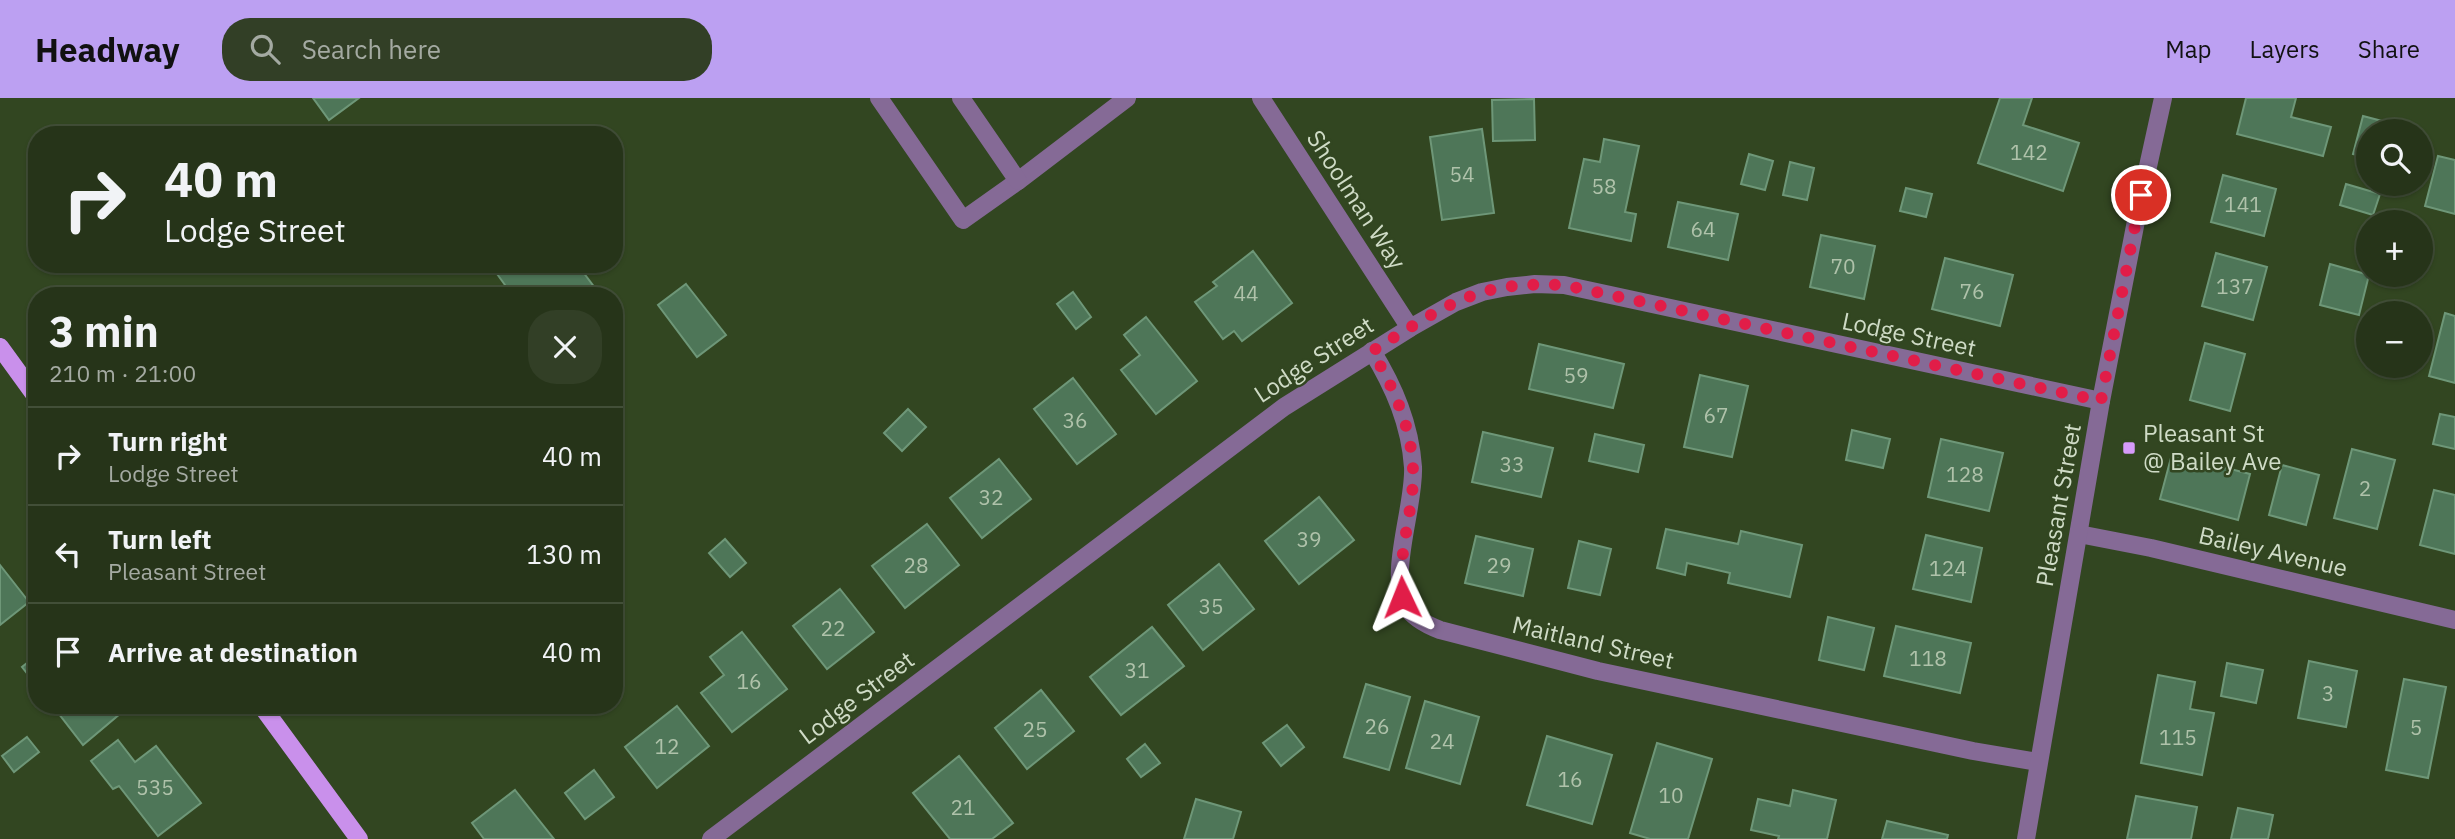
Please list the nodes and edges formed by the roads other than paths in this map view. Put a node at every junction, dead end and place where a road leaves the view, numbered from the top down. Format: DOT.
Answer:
graph roads {
  1 [pos="879,98"];
  2 [pos="961,98"];
  3 [pos="1127,98"];
  4 [pos="1261,98"];
  5 [pos="2163,98"];
  6 [pos="1018,181"];
  7 [pos="1410,328"];
  8 [pos="0,347"];
  9 [pos="1372,351"];
  10 [pos="28,386"];
  11 [pos="2101,401"];
  12 [pos="2079,534"];
  13 [pos="2455,620"];
  14 [pos="268,714"];
  15 [pos="2038,762"];
  16 [pos="359,839"];
  17 [pos="711,839"];
  18 [pos="2026,839"];
  1 -- 6 [label="street"];
  2 -- 6 [label="street"];
  3 -- 6 [label="street"];
  4 -- 7 [label="street, Shoolman Way"];
  5 -- 11 [label="street, Pleasant Street"];
  7 -- 9 [label="street, Lodge Street"];
  7 -- 11 [label="street, Lodge Street"];
  8 -- 10 [label="main road"];
  9 -- 15 [label="street, Maitland Street"];
  9 -- 17 [label="street, Lodge Street"];
  11 -- 12 [label="street, Pleasant Street"];
  12 -- 13 [label="street, Bailey Avenue"];
  12 -- 15 [label="street, Pleasant Street"];
  14 -- 16 [label="main road"];
  15 -- 18 [label="street, Pleasant Street"];
}
